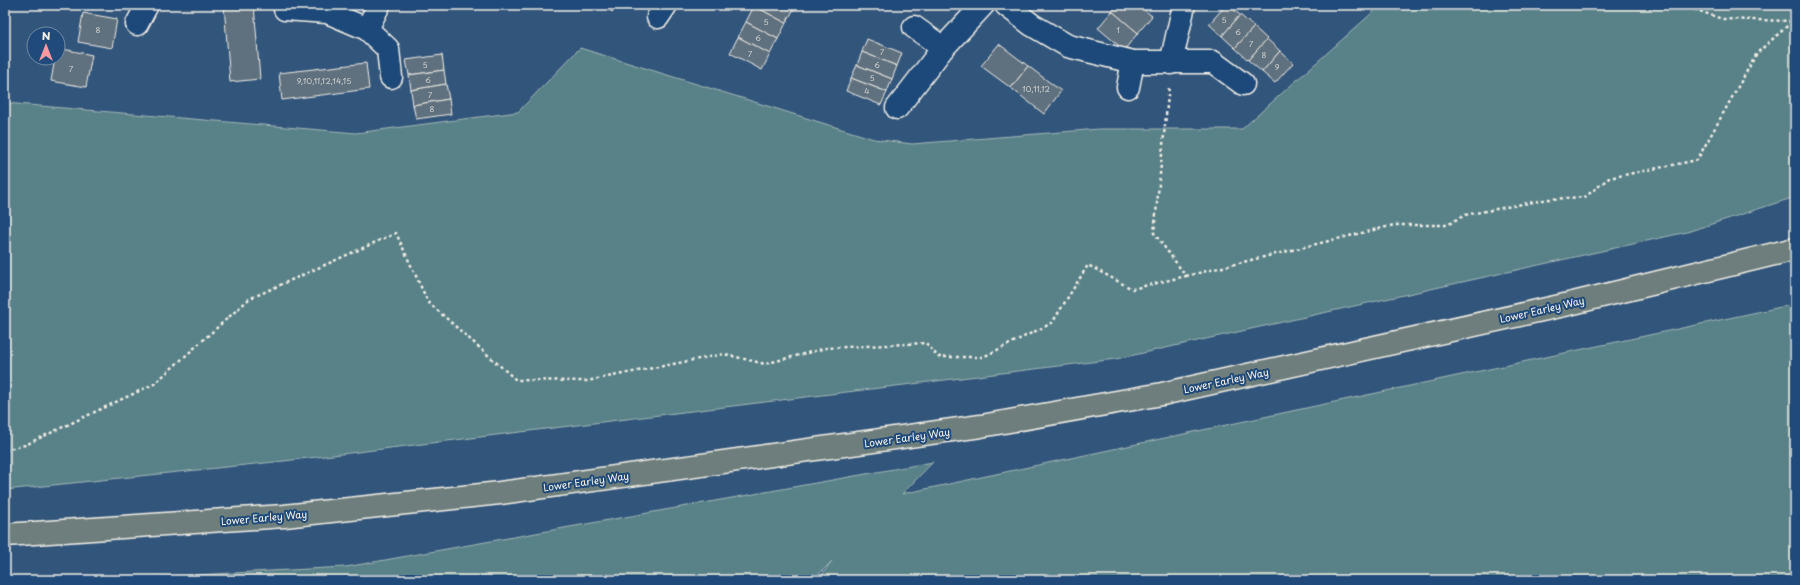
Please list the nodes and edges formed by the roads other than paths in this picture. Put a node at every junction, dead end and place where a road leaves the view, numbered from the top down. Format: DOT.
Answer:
graph roads {
  1 [pos="379,5"];
  2 [pos="983,5"];
  3 [pos="1006,5"];
  4 [pos="1184,5"];
  5 [pos="285,9"];
  6 [pos="914,27"];
  7 [pos="366,30"];
  8 [pos="943,48"];
  9 [pos="1133,62"];
  10 [pos="1171,63"];
  11 [pos="391,77"];
  12 [pos="1243,84"];
  13 [pos="1128,87"];
  14 [pos="897,108"];
  15 [pos="1795,249"];
  16 [pos="5,535"];
  1 -- 7 [label="street"];
  2 -- 8 [label="street"];
  3 -- 9 [label="street"];
  4 -- 10 [label="street"];
  5 -- 7 [label="street"];
  6 -- 8 [label="street"];
  7 -- 11 [label="street"];
  8 -- 14 [label="street"];
  9 -- 10 [label="street"];
  9 -- 13 [label="street"];
  10 -- 12 [label="street"];
  15 -- 16 [label="main road, Lower Earley Way"];
}
